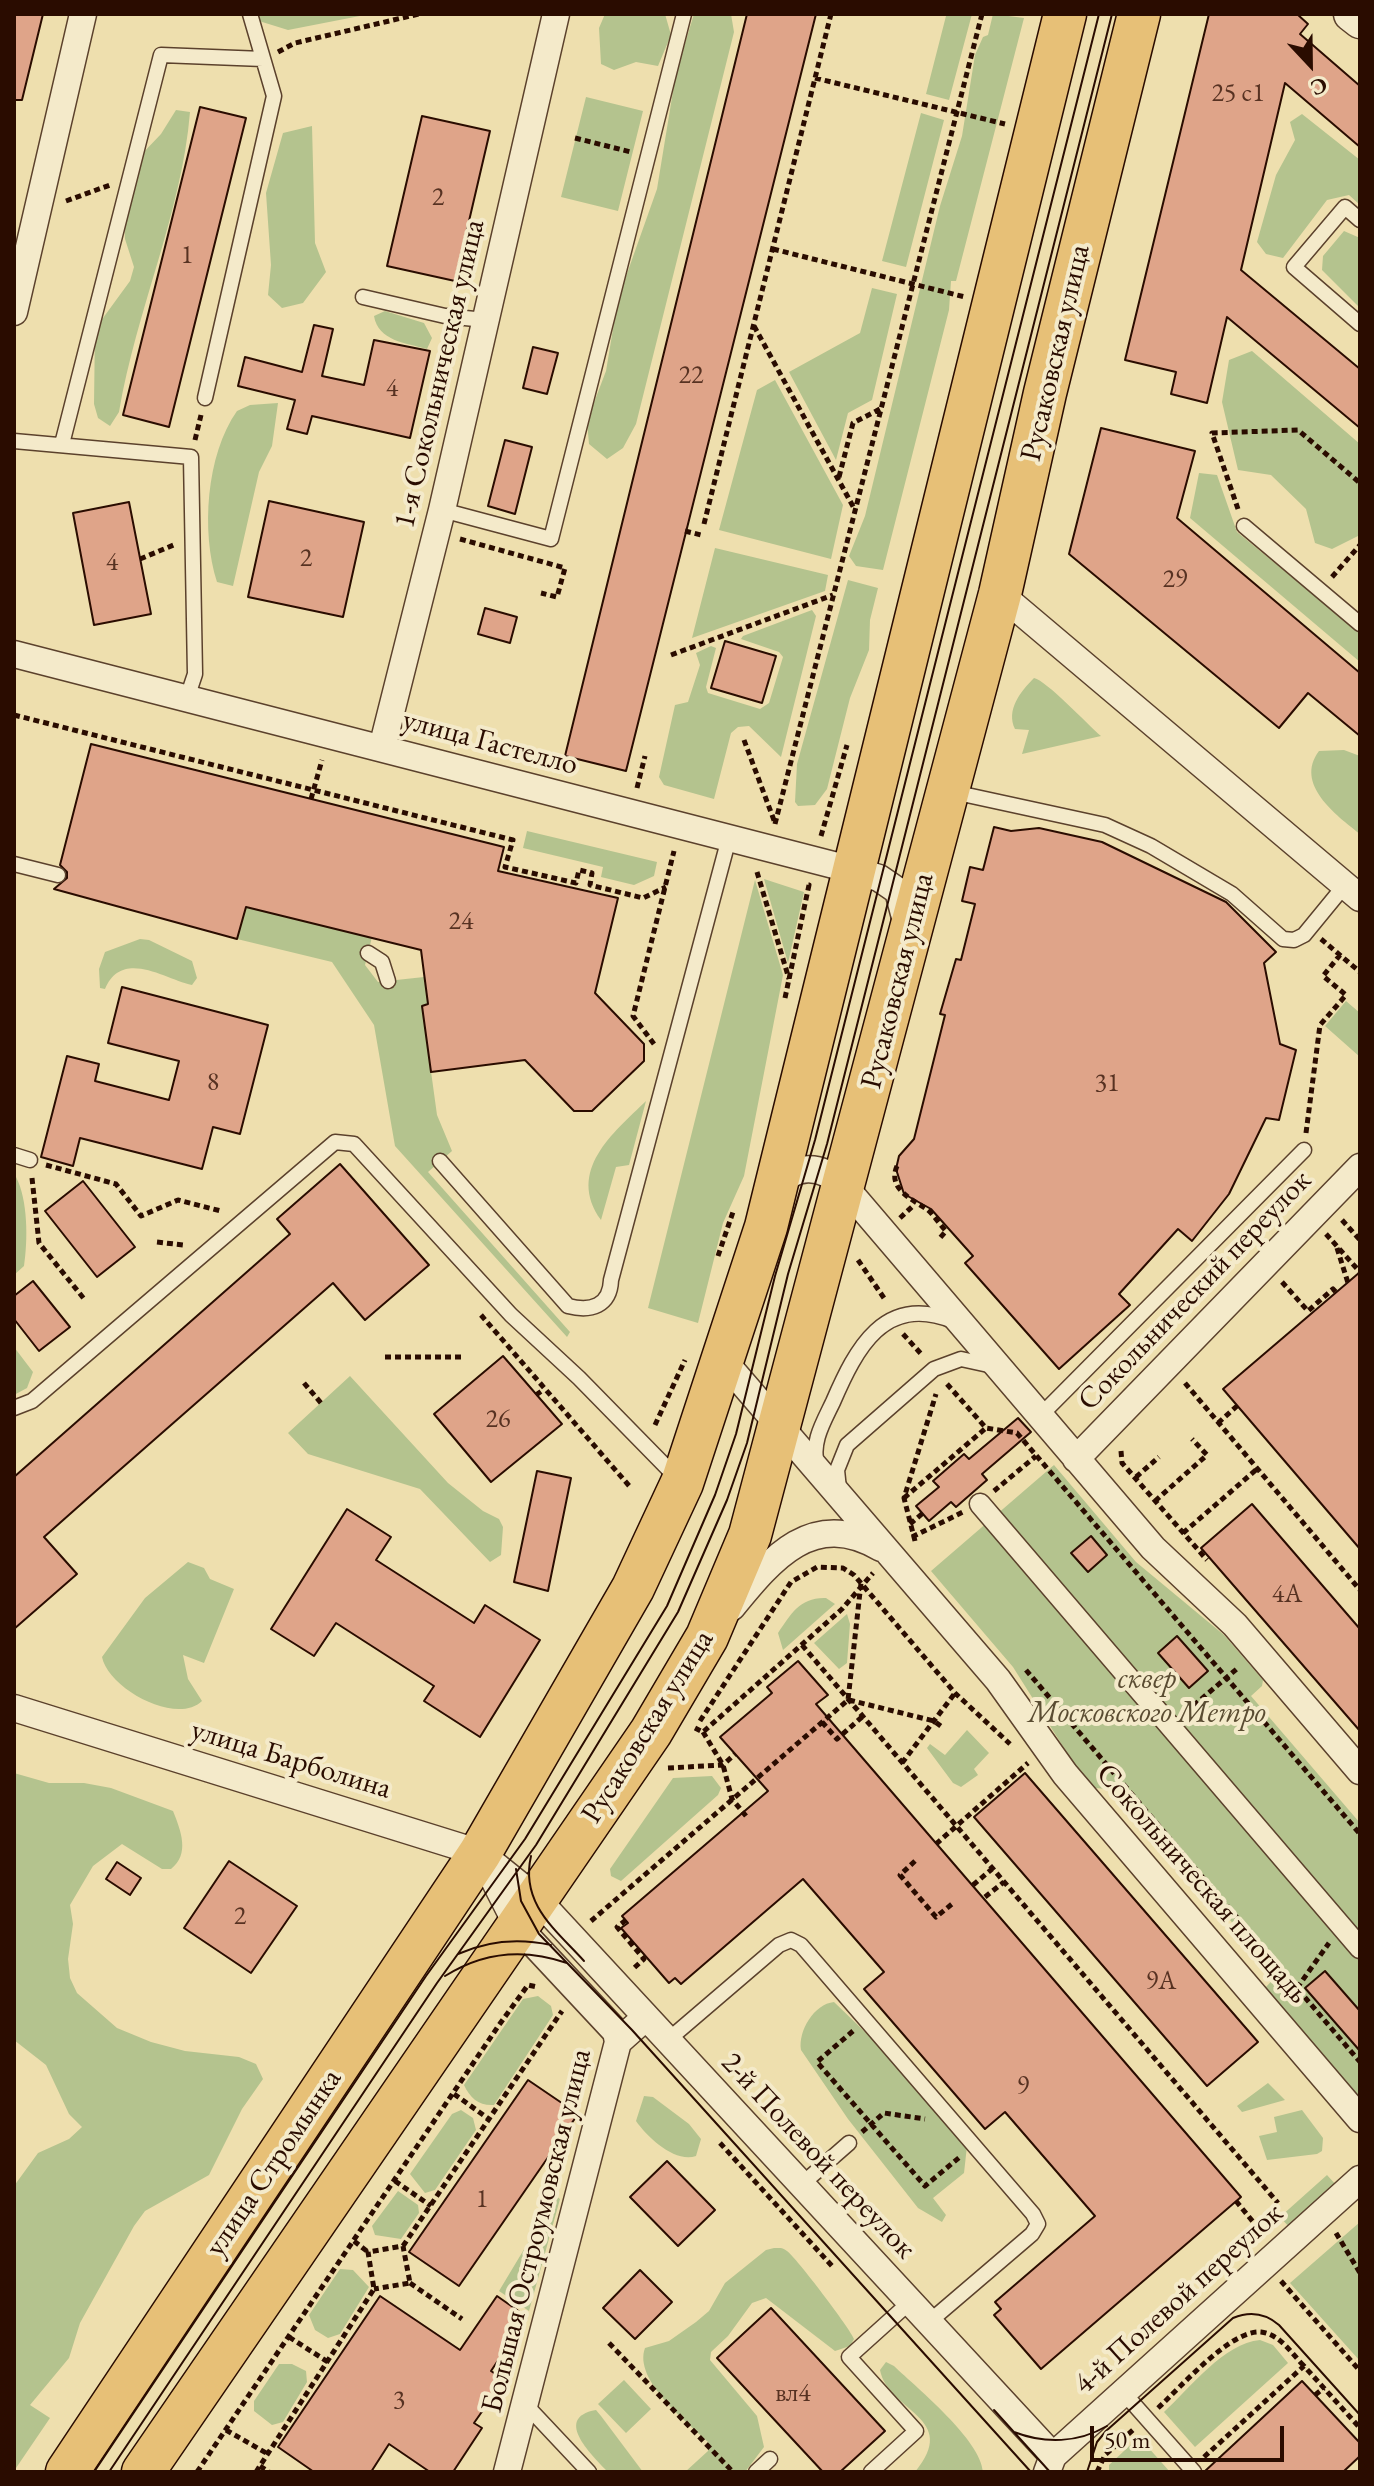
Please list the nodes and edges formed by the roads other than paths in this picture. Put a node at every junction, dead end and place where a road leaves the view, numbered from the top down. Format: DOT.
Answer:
graph roads {
  1 [pos="83,14"];
  2 [pos="250,14"];
  3 [pos="556,14"];
  4 [pos="684,14"];
  5 [pos="1065,14"];
  6 [pos="1139,14"];
  7 [pos="1351,14"];
  8 [pos="1360,21"];
  9 [pos="263,59"];
  10 [pos="1360,220"];
  11 [pos="363,297"];
  12 [pos="14,312"];
  13 [pos="485,320"];
  14 [pos="1360,324"];
  15 [pos="205,398"];
  16 [pos="14,441"];
  17 [pos="62,444"];
  18 [pos="442,510"];
  19 [pos="1244,526"];
  20 [pos="1000,594"];
  21 [pos="1360,624"];
  22 [pos="14,654"];
  23 [pos="187,698"];
  24 [pos="382,748"];
  25 [pos="946,791"];
  26 [pos="729,838"];
  27 [pos="14,864"];
  28 [pos="853,870"];
  29 [pos="58,875"];
  30 [pos="1352,892"];
  31 [pos="909,939"];
  32 [pos="368,953"];
  33 [pos="388,981"];
  34 [pos="1304,1150"];
  35 [pos="14,1155"];
  36 [pos="30,1160"];
  37 [pos="440,1161"];
  38 [pos="1360,1167"];
  39 [pos="844,1186"];
  40 [pos="756,1196"];
  41 [pos="961,1324"];
  42 [pos="705,1356"];
  43 [pos="1007,1378"];
  44 [pos="14,1408"];
  45 [pos="1040,1416"];
  46 [pos="779,1425"];
  47 [pos="1076,1459"];
  48 [pos="823,1475"];
  49 [pos="682,1483"];
  50 [pos="847,1503"];
  51 [pos="980,1504"];
  52 [pos="880,1562"];
  53 [pos="707,1637"];
  54 [pos="14,1708"];
  55 [pos="1360,1771"];
  56 [pos="480,1853"];
  57 [pos="527,1913"];
  58 [pos="1360,1948"];
  59 [pos="646,2017"];
  60 [pos="668,2040"];
  61 [pos="618,2042"];
  62 [pos="1360,2119"];
  63 [pos="849,2143"];
  64 [pos="1360,2179"];
  65 [pos="801,2185"];
  66 [pos="910,2302"];
  67 [pos="929,2322"];
  68 [pos="1123,2392"];
  69 [pos="525,2404"];
  70 [pos="770,2459"];
  71 [pos="1050,2464"];
  72 [pos="1193,2470"];
  73 [pos="67,2472"];
  74 [pos="143,2472"];
  75 [pos="507,2472"];
  76 [pos="589,2472"];
  77 [pos="756,2472"];
  78 [pos="871,2472"];
  1 -- 12 [label="street"];
  2 -- 9 [label="lane"];
  3 -- 13 [label="street, 1-я Сокольническая улица"];
  4 -- 18 [label="lane"];
  5 -- 28 [label="main road"];
  6 -- 20 [label="main road, Русаковская улица"];
  7 -- 8 [label="street"];
  9 -- 15 [label="lane"];
  9 -- 17 [label="lane"];
  10 -- 14 [label="lane"];
  11 -- 13 [label="lane"];
  13 -- 18 [label="street, 1-я Сокольническая улица"];
  16 -- 17 [label="lane"];
  17 -- 23 [label="lane"];
  18 -- 24 [label="street, 1-я Сокольническая улица"];
  19 -- 21 [label="lane"];
  20 -- 25 [label="main road, Русаковская улица"];
  20 -- 30 [label="street"];
  22 -- 23 [label="street, улица Гастелло"];
  23 -- 24 [label="street, улица Гастелло"];
  24 -- 26 [label="street, улица Гастелло"];
  25 -- 30 [label="lane"];
  25 -- 31 [label="main road, Русаковская улица"];
  26 -- 28 [label="street, улица Гастелло"];
  26 -- 37 [label="lane"];
  27 -- 29 [label="lane"];
  28 -- 31 [label="street, улица Гастелло"];
  28 -- 40 [label="main road"];
  31 -- 39 [label="main road, Русаковская улица"];
  32 -- 33 [label="lane"];
  34 -- 45 [label="lane"];
  35 -- 36 [label="lane"];
  38 -- 47 [label="street, Сокольнический переулок"];
  39 -- 40 [label="street"];
  39 -- 41 [label="street"];
  39 -- 46 [label="main road, Русаковская улица"];
  40 -- 42 [label="main road"];
  41 -- 43 [label="street"];
  41 -- 48 [label="lane"];
  42 -- 46 [label="street, Сокольническая площадь"];
  42 -- 49 [label="main road"];
  43 -- 45 [label="street"];
  43 -- 50 [label="lane"];
  44 -- 49 [label="lane"];
  45 -- 47 [label="street"];
  46 -- 48 [label="street, Сокольническая площадь"];
  46 -- 53 [label="main road, Русаковская улица"];
  47 -- 55 [label="street"];
  48 -- 50 [label="street, Сокольническая площадь"];
  49 -- 56 [label="main road"];
  50 -- 52 [label="street, Сокольническая площадь"];
  51 -- 58 [label="street"];
  52 -- 53 [label="street"];
  52 -- 62 [label="street, Сокольническая площадь"];
  53 -- 57 [label="main road, Русаковская улица"];
  54 -- 56 [label="street, улица Барболина"];
  56 -- 57 [label="street"];
  56 -- 73 [label="main road, улица Стромынка"];
  57 -- 59 [label="street, 2-й Полевой переулок"];
  57 -- 61 [label="street"];
  57 -- 74 [label="main road"];
  59 -- 60 [label="street, 2-й Полевой переулок"];
  59 -- 61 [label="street, Большая Остроумовская улица"];
  60 -- 65 [label="street, 2-й Полевой переулок"];
  60 -- 67 [label="lane"];
  61 -- 69 [label="street, Большая Остроумовская улица"];
  63 -- 65 [label="lane"];
  64 -- 68 [label="street, 4-й Полевой переулок"];
  65 -- 66 [label="street, 2-й Полевой переулок"];
  66 -- 67 [label="street, 2-й Полевой переулок"];
  66 -- 78 [label="lane"];
  67 -- 71 [label="street, 2-й Полевой переулок"];
  68 -- 71 [label="street, 4-й Полевой переулок"];
  68 -- 72 [label="lane"];
  69 -- 75 [label="street, Большая Остроумовская улица"];
  69 -- 76 [label="lane"];
  70 -- 77 [label="lane"];
}
